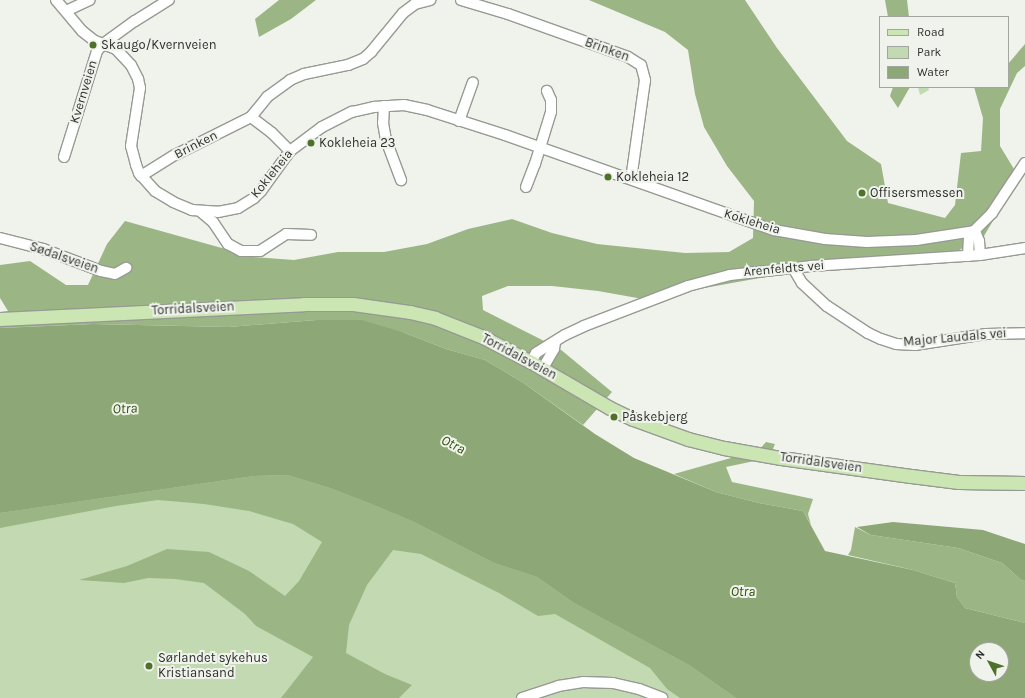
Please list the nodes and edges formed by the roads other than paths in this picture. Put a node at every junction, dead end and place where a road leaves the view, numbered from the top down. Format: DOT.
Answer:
graph roads {
  1 [pos="56,0"];
  2 [pos="90,0"];
  3 [pos="169,0"];
  4 [pos="430,0"];
  5 [pos="461,0"];
  6 [pos="66,10"];
  7 [pos="103,44"];
  8 [pos="473,82"];
  9 [pos="547,91"];
  10 [pos="384,106"];
  11 [pos="251,117"];
  12 [pos="459,120"];
  13 [pos="540,148"];
  14 [pos="290,151"];
  15 [pos="64,157"];
  16 [pos="1025,163"];
  17 [pos="142,176"];
  18 [pos="631,179"];
  19 [pos="402,180"];
  20 [pos="526,187"];
  21 [pos="201,212"];
  22 [pos="975,231"];
  23 [pos="311,235"];
  24 [pos="0,238"];
  25 [pos="1025,248"];
  26 [pos="980,255"];
  27 [pos="968,256"];
  28 [pos="126,268"];
  29 [pos="793,268"];
  30 [pos="0,319"];
  31 [pos="1025,333"];
  32 [pos="555,343"];
  33 [pos="531,362"];
  34 [pos="543,368"];
  35 [pos="1025,483"];
  36 [pos="522,698"];
  37 [pos="662,698"];
  1 -- 6 [label="street, Kvernveien"];
  2 -- 6 [label="street"];
  3 -- 7 [label="street"];
  4 -- 11 [label="street, Brinken"];
  5 -- 18 [label="street, Brinken"];
  6 -- 7 [label="street, Kvernveien"];
  7 -- 15 [label="street, Kvernveien"];
  7 -- 17 [label="street, Kokleheia"];
  8 -- 12 [label="street"];
  9 -- 13 [label="street"];
  10 -- 12 [label="street, Kokleheia"];
  10 -- 14 [label="street, Kokleheia"];
  10 -- 19 [label="street"];
  11 -- 14 [label="street"];
  11 -- 17 [label="street, Brinken"];
  12 -- 13 [label="street, Kokleheia"];
  13 -- 18 [label="street, Kokleheia"];
  13 -- 20 [label="street"];
  14 -- 21 [label="street, Kokleheia"];
  16 -- 22 [label="street"];
  17 -- 21 [label="street, Kokleheia"];
  18 -- 22 [label="street, Kokleheia"];
  21 -- 23 [label="street, Kokleheia"];
  22 -- 26 [label="street"];
  22 -- 27 [label="street"];
  24 -- 28 [label="street, Sødalsveien"];
  25 -- 26 [label="street, Arenfeldts vei"];
  26 -- 27 [label="street, Arenfeldts vei"];
  27 -- 29 [label="street, Arenfeldts vei"];
  29 -- 31 [label="street, Major Laudals vei"];
  29 -- 32 [label="street, Arenfeldts vei"];
  30 -- 33 [label="main road, Torridalsveien"];
  32 -- 33 [label="street, Arenfeldts vei"];
  32 -- 34 [label="street"];
  33 -- 34 [label="main road, Torridalsveien"];
  34 -- 35 [label="main road, Torridalsveien"];
  36 -- 37 [label="street"];
}
